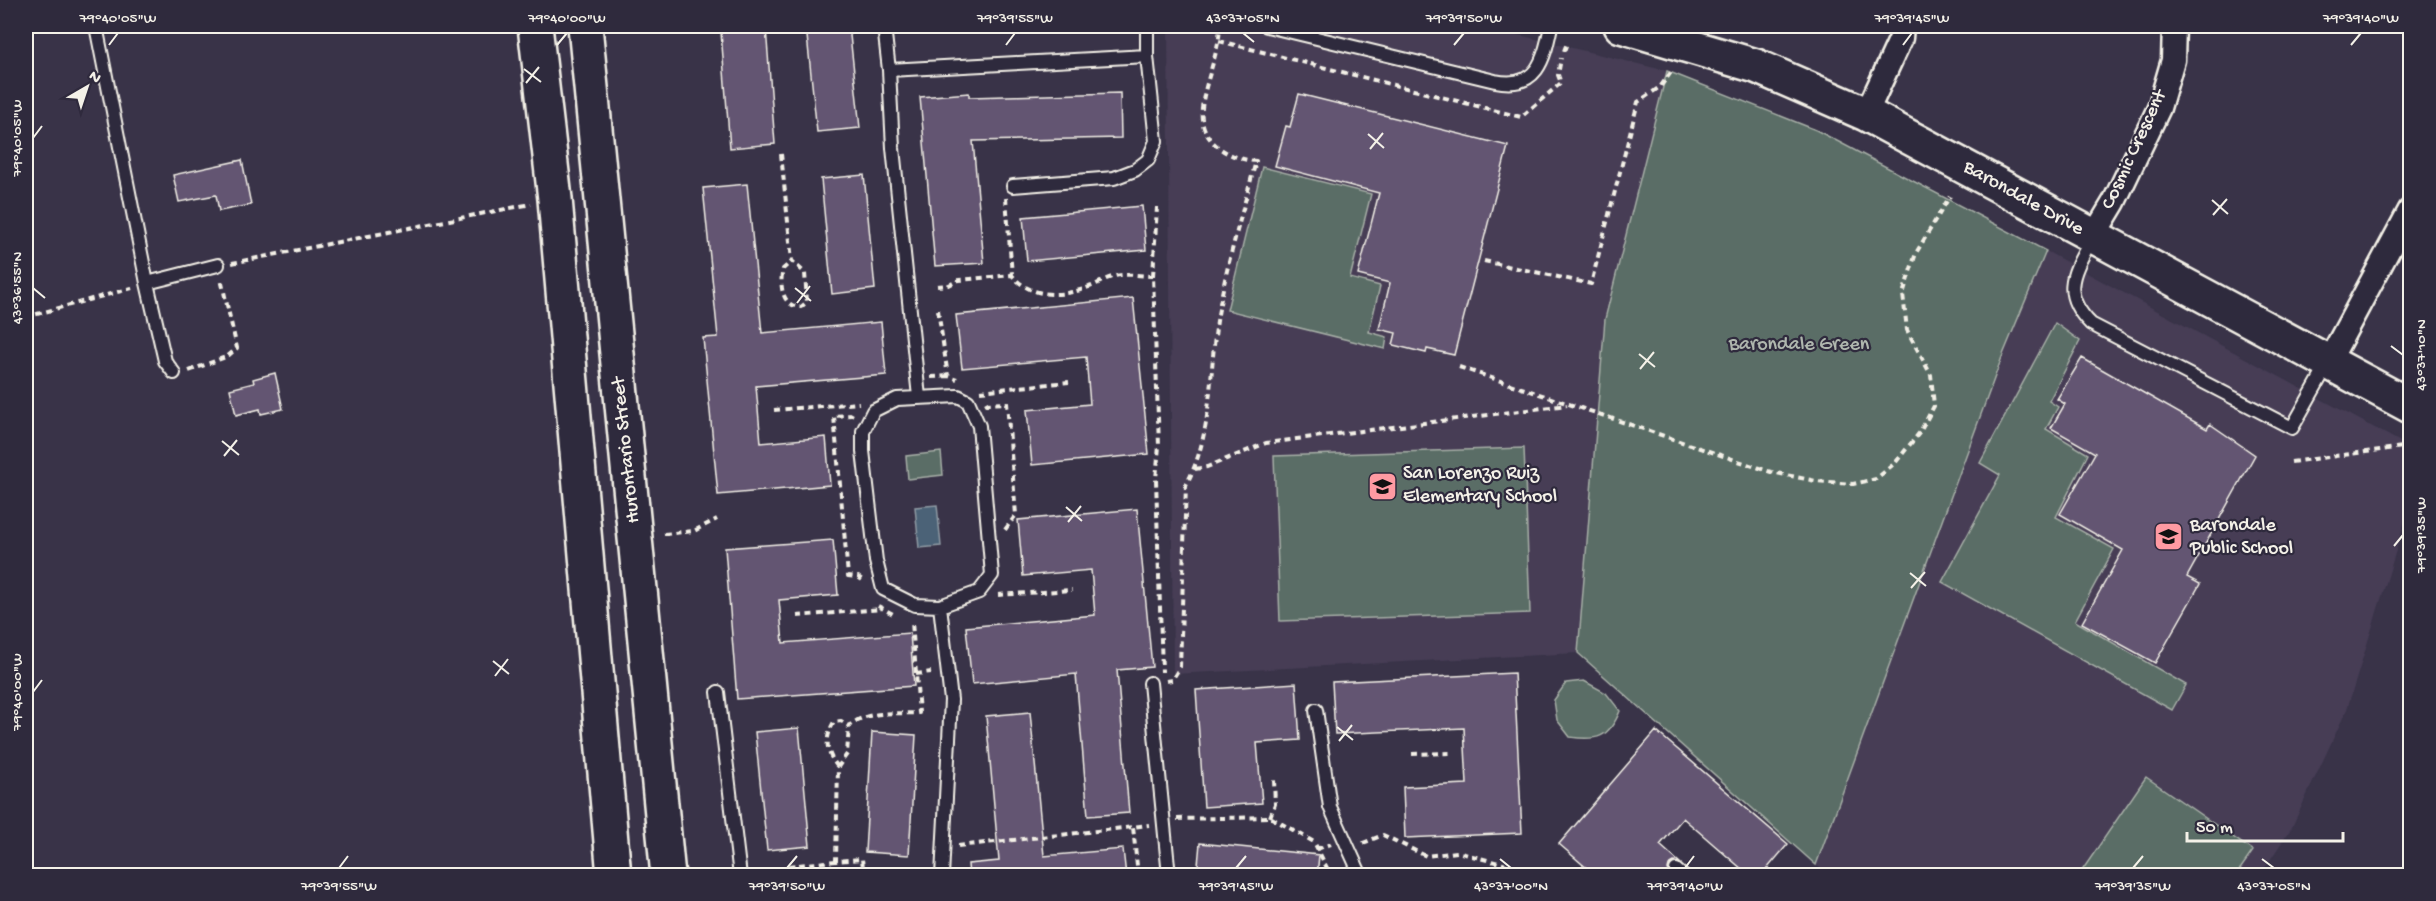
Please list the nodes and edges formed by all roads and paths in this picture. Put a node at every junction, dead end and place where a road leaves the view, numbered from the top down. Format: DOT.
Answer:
graph roads {
  1 [pos="96,26"];
  2 [pos="535,26"];
  3 [pos="585,26"];
  4 [pos="687,26"];
  5 [pos="884,26"];
  6 [pos="1147,26"];
  7 [pos="1220,26"];
  8 [pos="1267,26"];
  9 [pos="1551,26"];
  10 [pos="1902,26"];
  11 [pos="2174,26"];
  12 [pos="1629,27"];
  13 [pos="682,32"];
  14 [pos="1219,41"];
  15 [pos="1567,43"];
  16 [pos="1147,56"];
  17 [pos="889,70"];
  18 [pos="1672,71"];
  19 [pos="1866,114"];
  20 [pos="781,154"];
  21 [pos="1017,186"];
  22 [pos="1950,196"];
  23 [pos="555,199"];
  24 [pos="1157,207"];
  25 [pos="2410,210"];
  26 [pos="2093,237"];
  27 [pos="792,261"];
  28 [pos="1484,261"];
  29 [pos="218,265"];
  30 [pos="1011,275"];
  31 [pos="1153,276"];
  32 [pos="147,283"];
  33 [pos="937,286"];
  34 [pos="26,317"];
  35 [pos="2329,361"];
  36 [pos="1459,367"];
  37 [pos="174,373"];
  38 [pos="948,376"];
  39 [pos="929,377"];
  40 [pos="1069,382"];
  41 [pos="979,391"];
  42 [pos="919,397"];
  43 [pos="859,403"];
  44 [pos="1570,405"];
  45 [pos="2410,406"];
  46 [pos="774,410"];
  47 [pos="2410,446"];
  48 [pos="2291,462"];
  49 [pos="1194,470"];
  50 [pos="717,519"];
  51 [pos="664,534"];
  52 [pos="1072,590"];
  53 [pos="998,595"];
  54 [pos="940,606"];
  55 [pos="881,609"];
  56 [pos="797,616"];
  57 [pos="912,622"];
  58 [pos="931,672"];
  59 [pos="916,674"];
  60 [pos="1150,684"];
  61 [pos="718,692"];
  62 [pos="1316,710"];
  63 [pos="849,726"];
  64 [pos="1453,753"];
  65 [pos="1412,754"];
  66 [pos="838,767"];
  67 [pos="1274,780"];
  68 [pos="1270,817"];
  69 [pos="1176,819"];
  70 [pos="1149,825"];
  71 [pos="1133,827"];
  72 [pos="1363,843"];
  73 [pos="1332,844"];
  74 [pos="943,848"];
  75 [pos="1317,849"];
  76 [pos="836,861"];
  77 [pos="1514,867"];
  78 [pos="614,876"];
  79 [pos="668,876"];
  80 [pos="740,876"];
  81 [pos="789,876"];
  82 [pos="864,876"];
  83 [pos="942,876"];
  84 [pos="1138,876"];
  85 [pos="1169,876"];
  86 [pos="1331,876"];
  87 [pos="1361,876"];
  1 -- 32 [label="lane"];
  2 -- 23 [label="main road"];
  3 -- 79 [label="main road, Hurontario Street"];
  4 -- 13 [label="path"];
  5 -- 17 [label="lane"];
  6 -- 16 [label="lane"];
  7 -- 14 [label="path"];
  8 -- 9 [label="lane"];
  10 -- 19 [label="street"];
  11 -- 26 [label="street, Cosmic Crescent"];
  12 -- 19 [label="main road, Barondale Drive"];
  14 -- 15 [label="path"];
  14 -- 49 [label="path"];
  16 -- 17 [label="lane"];
  16 -- 21 [label="lane"];
  17 -- 42 [label="lane"];
  18 -- 28 [label="path"];
  19 -- 26 [label="main road, Barondale Drive"];
  20 -- 27 [label="path"];
  21 -- 30 [label="path"];
  22 -- 44 [label="path"];
  23 -- 29 [label="path"];
  23 -- 78 [label="main road"];
  24 -- 31 [label="path"];
  25 -- 35 [label="street"];
  26 -- 35 [label="main road, Barondale Drive"];
  26 -- 35 [label="lane"];
  27 -- 27 [label="path"];
  29 -- 32 [label="lane"];
  29 -- 37 [label="path"];
  30 -- 31 [label="path"];
  30 -- 33 [label="path"];
  31 -- 49 [label="path"];
  32 -- 34 [label="path"];
  32 -- 37 [label="lane"];
  35 -- 45 [label="main road, Barondale Drive"];
  36 -- 44 [label="path"];
  38 -- 39 [label="path"];
  40 -- 41 [label="path"];
  42 -- 54 [label="lane"];
  42 -- 54 [label="lane"];
  43 -- 46 [label="path"];
  44 -- 49 [label="path"];
  47 -- 48 [label="path"];
  50 -- 51 [label="path"];
  52 -- 53 [label="path"];
  54 -- 74 [label="lane"];
  55 -- 56 [label="path"];
  57 -- 59 [label="path"];
  58 -- 59 [label="path"];
  59 -- 63 [label="path"];
  60 -- 85 [label="lane"];
  61 -- 80 [label="lane"];
  62 -- 87 [label="lane"];
  63 -- 66 [label="path"];
  63 -- 66 [label="path"];
  64 -- 65 [label="path"];
  66 -- 76 [label="path"];
  67 -- 68 [label="path"];
  68 -- 69 [label="path"];
  68 -- 75 [label="path"];
  70 -- 71 [label="path"];
  71 -- 74 [label="path"];
  71 -- 84 [label="path"];
  72 -- 77 [label="path"];
  73 -- 75 [label="path"];
  74 -- 83 [label="lane"];
  75 -- 86 [label="path"];
  76 -- 81 [label="path"];
  76 -- 82 [label="path"];
}
